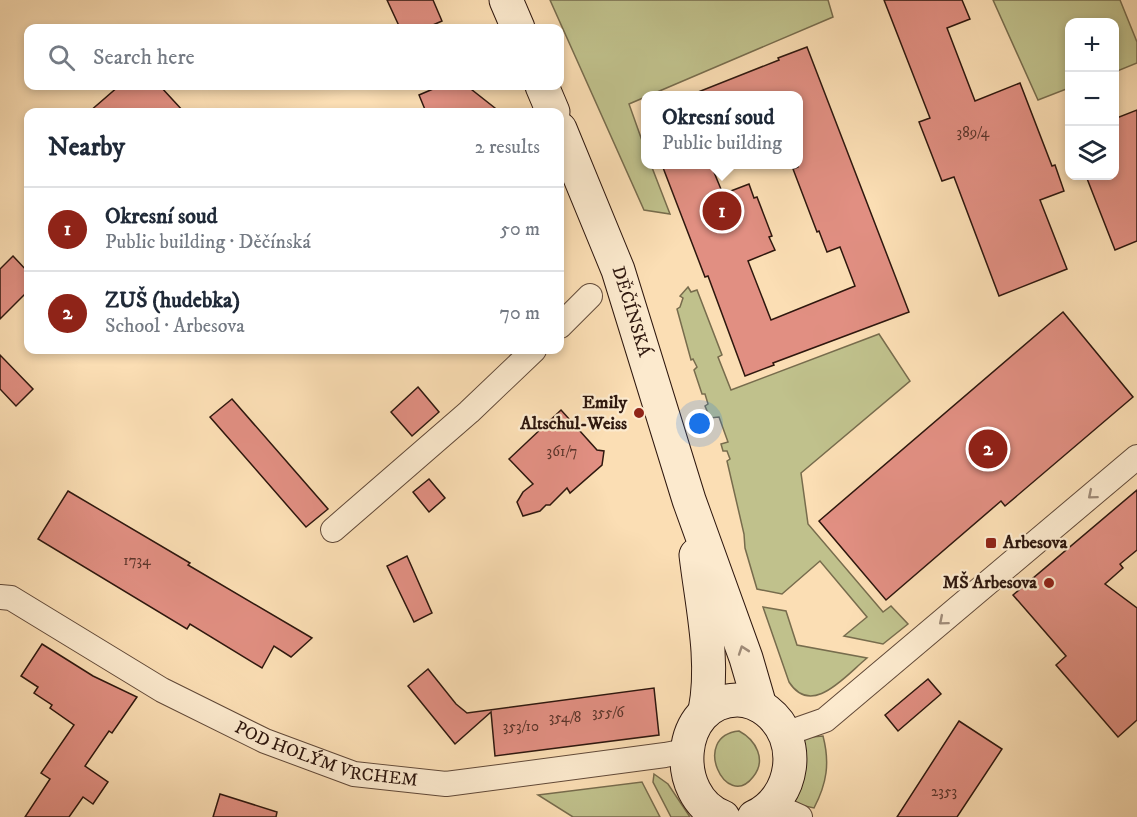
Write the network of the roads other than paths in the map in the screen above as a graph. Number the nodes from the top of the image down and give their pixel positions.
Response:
1 (506, 0) edge
2 (516, 24) edge
3 (544, 90) edge
4 (551, 108) edge
5 (564, 139) edge
6 (590, 296) dead end
7 (564, 322) edge
8 (530, 354) edge
9 (1137, 458) edge
10 (689, 500) junction
11 (333, 530) dead end
12 (0, 597) edge
13 (760, 706) junction
14 (705, 711) junction
15 (785, 734) junction
16 (686, 751) junction
17 (770, 814) edge
18 (715, 815) edge

1 - 2 main road
3 - 4 main road
5 - 10 main road, DĚČÍNSKÁ
6 - 7 street
8 - 11 street
9 -> 15 street
13 -> 10 main road, DĚČÍNSKÁ
10 - 14 main road, DĚČÍNSKÁ
12 - 16 street, POD HOLÝM VRCHEM
13 - 14 main road
13 - 15 main road, DĚČÍNSKÁ
14 - 16 main road, DĚČÍNSKÁ
15 - 17 main road, DĚČÍNSKÁ
16 - 18 main road, DĚČÍNSKÁ

